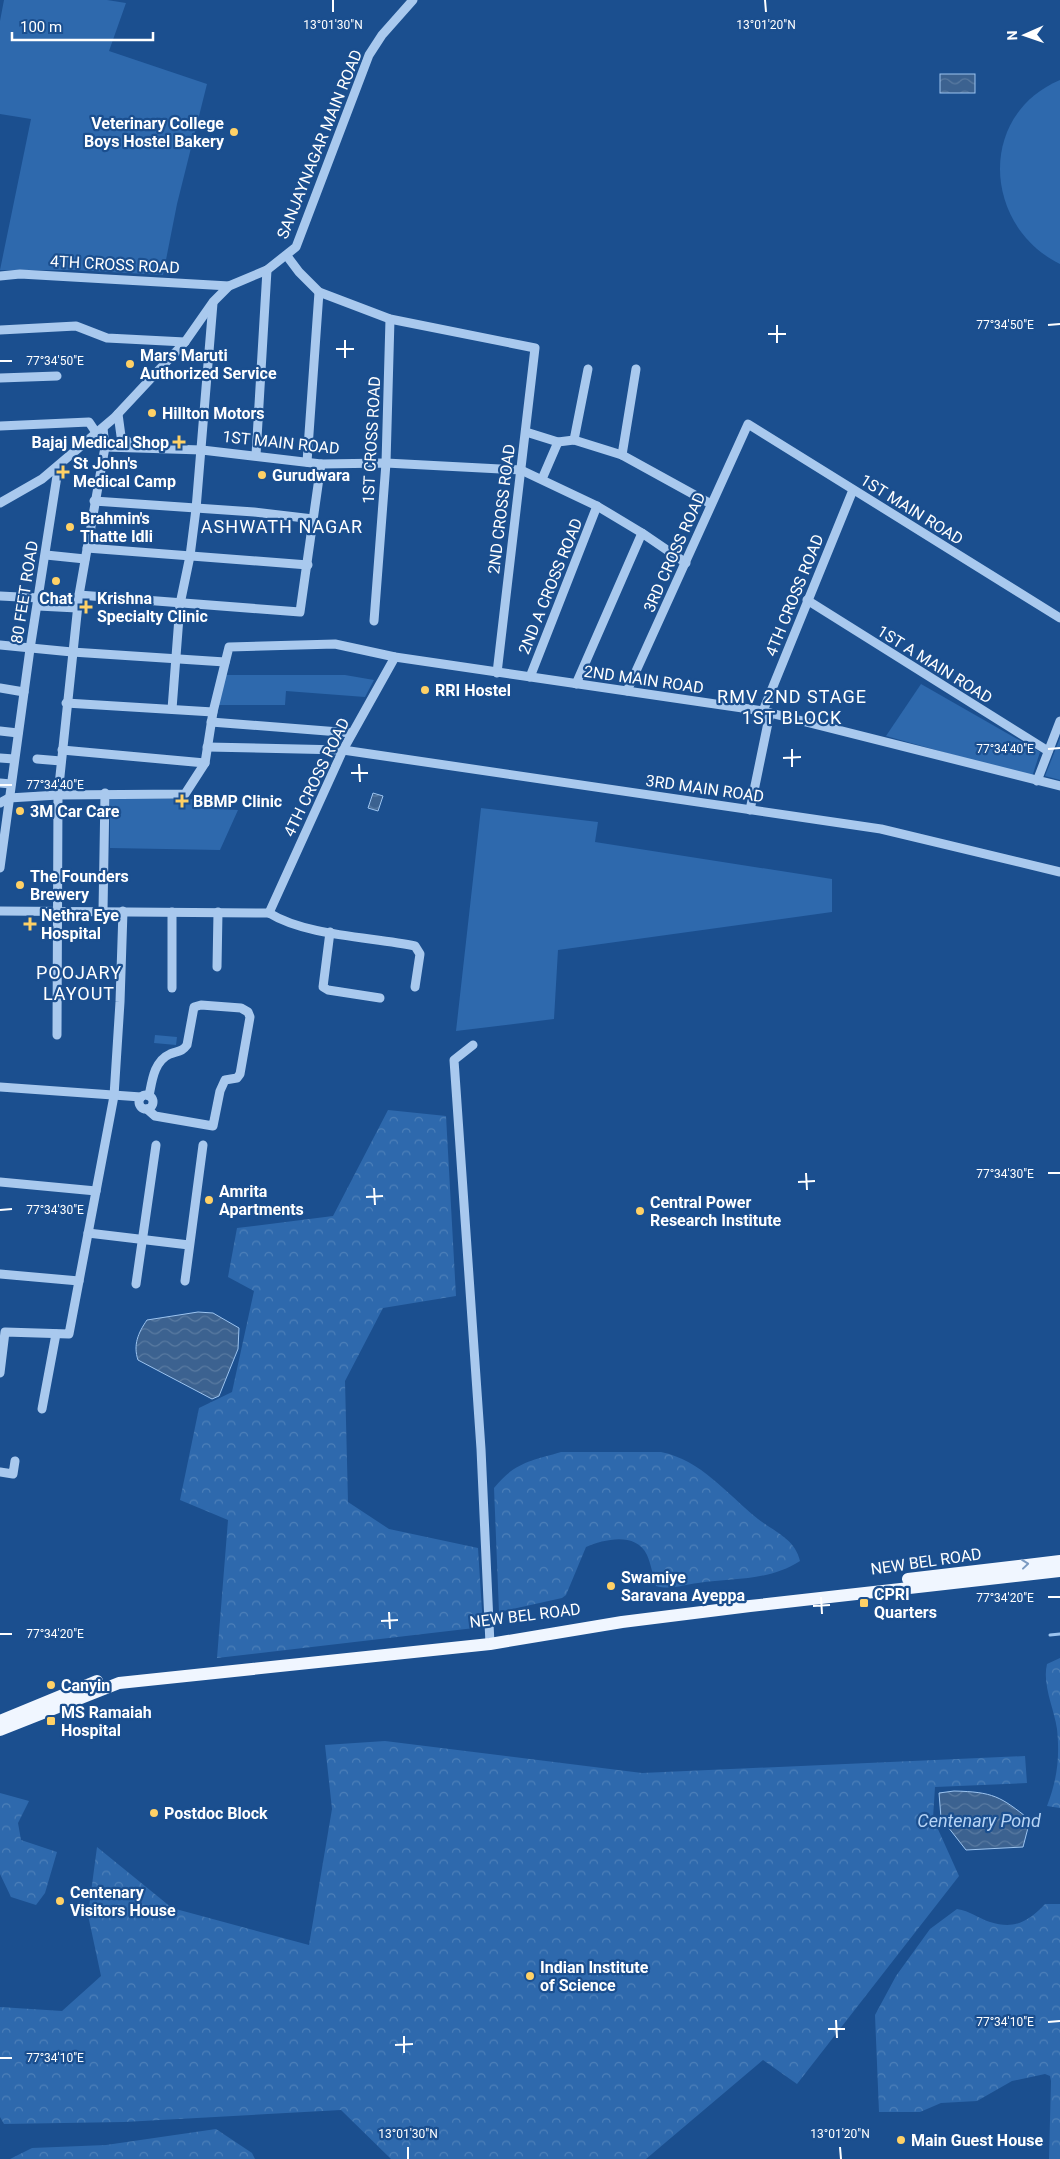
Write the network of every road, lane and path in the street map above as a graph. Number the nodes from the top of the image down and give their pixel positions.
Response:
1 (412, 0) edge
2 (288, 256) junction
3 (267, 270) junction
4 (0, 276) edge
5 (229, 286) junction
6 (319, 292) junction
7 (213, 302) junction
8 (390, 319) junction
9 (0, 330) edge
10 (185, 342) junction
11 (588, 369) dead end
12 (636, 369) dead end
13 (57, 376) dead end
14 (0, 378) edge
15 (118, 414) junction
16 (748, 424) joint
17 (0, 426) edge
18 (100, 431) junction
19 (526, 432) junction
20 (574, 440) junction
21 (558, 442) junction
22 (105, 447) junction
23 (135, 447) junction
24 (202, 450) junction
25 (256, 455) junction
26 (622, 455) junction
27 (307, 462) junction
28 (386, 463) junction
29 (321, 464) junction
30 (55, 470) junction
31 (521, 470) junction
32 (542, 479) junction
33 (853, 490) junction
34 (94, 501) junction
35 (0, 502) edge
36 (711, 504) junction
37 (597, 506) junction
38 (196, 509) junction
39 (314, 519) junction
40 (642, 533) junction
41 (87, 548) junction
42 (46, 556) junction
43 (190, 556) junction
44 (85, 559) junction
45 (686, 563) junction
46 (308, 565) junction
47 (79, 595) junction
48 (0, 596) edge
49 (807, 600) junction
50 (38, 602) junction
51 (180, 604) junction
52 (77, 608) junction
53 (1060, 618) edge
54 (374, 621) dead end
55 (0, 645) edge
56 (30, 649) junction
57 (72, 652) junction
58 (395, 657) junction
59 (175, 660) junction
60 (225, 662) junction
61 (497, 673) junction
62 (530, 677) junction
63 (576, 684) junction
64 (0, 688) edge
65 (24, 692) junction
66 (626, 692) junction
67 (66, 703) junction
68 (172, 709) junction
69 (213, 712) junction
70 (766, 712) junction
71 (1060, 720) edge
72 (211, 722) junction
73 (0, 731) edge
74 (18, 733) junction
75 (352, 733) junction
76 (207, 747) junction
77 (62, 750) junction
78 (343, 750) junction
79 (1048, 751) junction
80 (0, 758) edge
81 (14, 759) junction
82 (37, 759) dead end
83 (61, 761) junction
84 (205, 762) junction
85 (1037, 781) junction
86 (0, 783) edge
87 (11, 784) junction
88 (1060, 786) edge
89 (105, 793) junction
90 (58, 795) junction
91 (9, 798) junction
92 (0, 803) edge
93 (750, 810) junction
94 (0, 868) edge
95 (1060, 872) edge
96 (0, 911) edge
97 (57, 911) junction
98 (104, 911) junction
99 (123, 911) junction
100 (172, 912) junction
101 (218, 912) junction
102 (269, 913) junction
103 (330, 932) junction
104 (217, 967) dead end
105 (415, 987) dead end
106 (172, 988) dead end
107 (380, 998) dead end
108 (57, 1035) dead end
109 (472, 1045) dead end
110 (0, 1087) edge
111 (118, 1096) junction
112 (144, 1102) junction
113 (156, 1145) dead end
114 (203, 1145) dead end
115 (0, 1182) edge
116 (96, 1191) junction
117 (88, 1233) junction
118 (143, 1239) junction
119 (189, 1245) junction
120 (0, 1274) edge
121 (79, 1281) junction
122 (185, 1281) dead end
123 (136, 1284) dead end
124 (56, 1334) junction
125 (0, 1373) edge
126 (42, 1409) dead end
127 (15, 1461) dead end
128 (0, 1472) edge
129 (1060, 1561) edge
130 (1060, 1571) edge
131 (490, 1640) junction
132 (0, 1721) edge
133 (0, 1730) edge

1 - 2 street, SANJAYNAGAR MAIN ROAD
2 - 3 street, SANJAYNAGAR MAIN ROAD
2 - 6 street
3 - 5 street, SANJAYNAGAR MAIN ROAD
3 - 25 street
4 - 5 street, 4TH CROSS ROAD
5 - 7 street, SANJAYNAGAR MAIN ROAD
6 - 8 street
6 - 27 street
7 - 10 street, SANJAYNAGAR MAIN ROAD
7 - 24 street
8 - 19 street, 2ND CROSS ROAD
8 - 28 street, 1ST CROSS ROAD
9 - 10 street
10 - 15 street, SANJAYNAGAR MAIN ROAD
11 - 20 street
12 - 26 street
13 - 14 street
15 - 18 street, SANJAYNAGAR MAIN ROAD
15 - 23 street
16 - 33 street, 1ST MAIN ROAD
16 - 36 street, 3RD CROSS ROAD
17 - 18 street
18 - 22 street
18 - 30 street, SANJAYNAGAR MAIN ROAD
19 - 21 street
19 - 31 street, 2ND CROSS ROAD
20 - 21 street
20 - 26 street
21 - 32 street
22 - 23 street
22 - 34 street
23 - 24 street
24 - 25 street, 1ST MAIN ROAD
24 - 38 street
25 - 27 street, 1ST MAIN ROAD
26 - 36 street
27 - 29 street, 1ST MAIN ROAD
28 - 29 street, 1ST MAIN ROAD
28 - 31 street
28 - 54 street, 1ST CROSS ROAD
29 - 39 street
30 - 35 street, SANJAYNAGAR MAIN ROAD
30 - 42 street, 80 FEET ROAD
31 - 32 street
31 - 61 street, 2ND CROSS ROAD
32 - 37 street
33 - 49 street, 4TH CROSS ROAD
33 - 53 street, 1ST MAIN ROAD
34 - 38 street
34 - 41 street
36 - 45 street, 3RD CROSS ROAD
37 - 40 street
37 - 62 street, 2ND A CROSS ROAD
38 - 39 street
38 - 43 street
39 - 46 street
40 - 45 street
40 - 63 street
41 - 43 street
41 - 44 street
42 - 44 street
42 - 50 street, 80 FEET ROAD
43 - 46 street
43 - 51 street
44 - 47 street
45 - 66 street, 3RD CROSS ROAD
46 - 51 street
47 - 51 street
47 - 52 street
48 - 50 street
49 - 70 street, 4TH CROSS ROAD
49 - 79 street, 1ST A MAIN ROAD
50 - 52 street
50 - 56 street, 80 FEET ROAD
51 - 59 street
52 - 57 street
55 - 56 street
56 - 57 street
56 - 65 street, 80 FEET ROAD
57 - 59 street
57 - 67 street
58 - 60 street, 2ND MAIN ROAD
58 - 61 street, 2ND MAIN ROAD
58 - 75 street, 4TH CROSS ROAD
59 - 60 street
59 - 68 street
60 - 69 street
61 - 62 street, 2ND MAIN ROAD
62 - 63 street, 2ND MAIN ROAD
63 - 66 street, 2ND MAIN ROAD
64 - 65 street
65 - 74 street, 80 FEET ROAD
66 - 70 street, 2ND MAIN ROAD
67 - 68 street
67 - 77 street
68 - 69 street
69 - 72 street
70 - 85 street, 2ND MAIN ROAD
70 - 93 street, 4TH CROSS ROAD
71 - 79 street
72 - 75 street
72 - 76 street
73 - 74 street
74 - 81 street, 80 FEET ROAD
75 - 78 street, 4TH CROSS ROAD
76 - 78 street, 3RD MAIN ROAD
76 - 84 street
77 - 83 street
77 - 84 street
78 - 93 street, 3RD MAIN ROAD
78 - 102 street, 4TH CROSS ROAD
79 - 85 street
80 - 81 street
81 - 87 street, 80 FEET ROAD
82 - 83 street
83 - 90 street
84 - 89 street
85 - 88 street, 2ND MAIN ROAD
86 - 87 street
87 - 91 street, 80 FEET ROAD
89 - 90 street
89 - 98 street
90 - 91 street
90 - 97 street
91 - 92 street
91 - 94 street, 80 FEET ROAD
93 - 95 street, 3RD MAIN ROAD
96 - 97 street
97 - 98 street
97 - 108 street
98 - 99 street
99 - 100 street
99 - 111 street
100 - 101 street
100 - 106 street
101 - 102 street
101 - 104 street
102 - 103 street
103 - 105 street
103 - 107 street
109 - 131 street
110 - 111 street
111 - 112 street
111 - 116 street
112 - 112 street
113 - 118 street
114 - 119 street
115 - 116 street
116 - 117 street
117 - 118 street
117 - 121 street
118 - 119 street
118 - 123 street
119 - 122 street
120 - 121 street
121 - 124 street
124 - 125 street
124 - 126 street
127 - 128 street
131 -> 129 main road, NEW BEL ROAD
130 - 131 main road, NEW BEL ROAD
131 - 132 main road, NEW BEL ROAD
131 - 133 main road, NEW BEL ROAD

